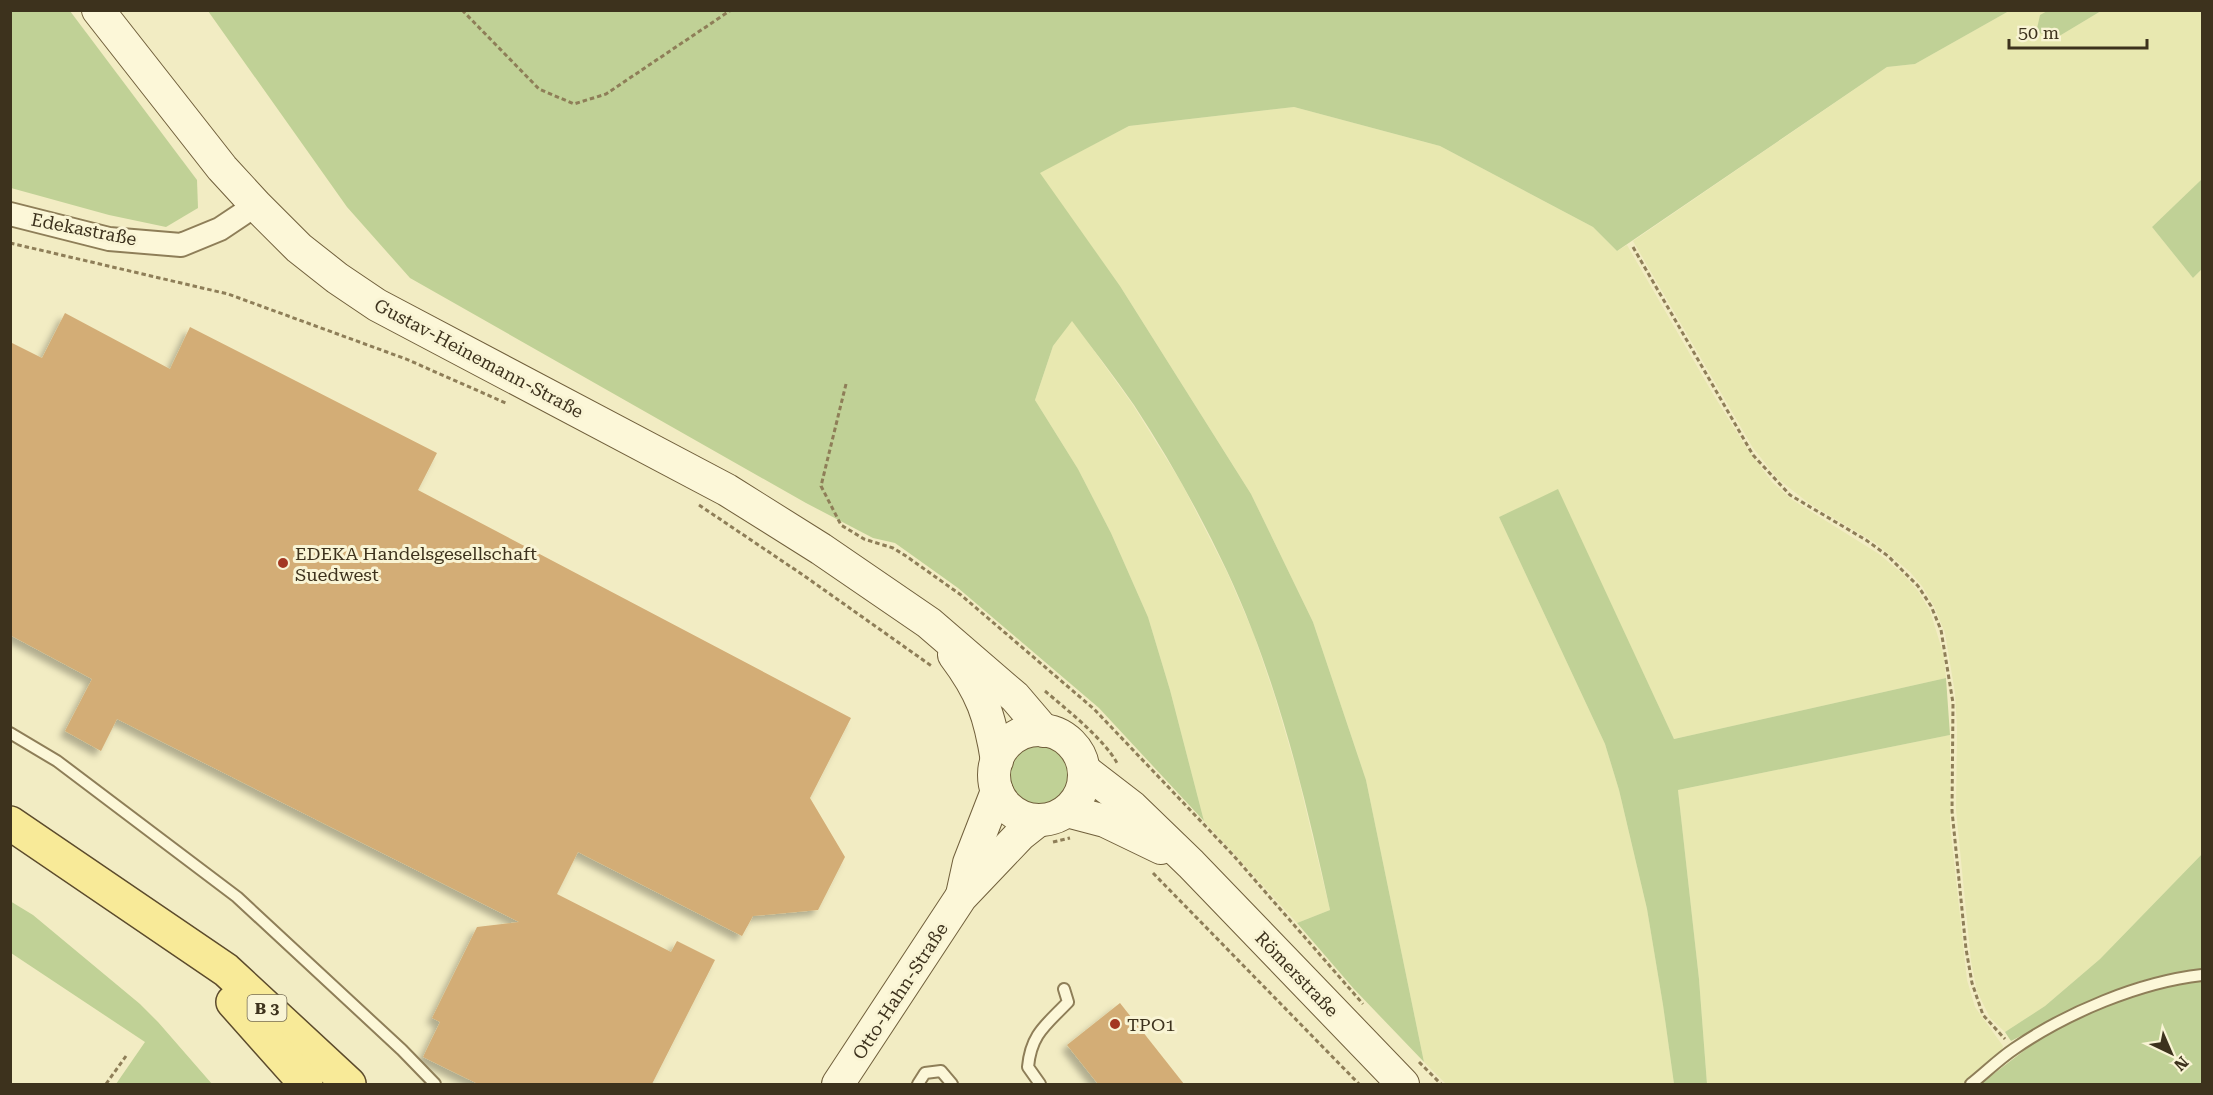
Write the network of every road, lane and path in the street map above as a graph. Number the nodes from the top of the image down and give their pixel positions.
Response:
1 (98, 10) edge
2 (462, 10) edge
3 (731, 10) edge
4 (256, 205) junction
5 (10, 214) edge
6 (10, 243) edge
7 (1633, 247) dead end
8 (846, 384) dead end
9 (516, 408) dead end
10 (690, 500) dead end
11 (929, 623) junction
12 (937, 671) dead end
13 (1044, 731) junction
14 (10, 733) edge
15 (1084, 770) junction
16 (997, 776) junction
17 (10, 823) edge
18 (1057, 828) junction
19 (1191, 864) junction
20 (1151, 870) dead end
21 (961, 897) junction
22 (179, 939) junction
23 (2202, 975) edge
24 (1064, 989) dead end
25 (1369, 1010) dead end
26 (2014, 1049) junction
27 (126, 1056) dead end
28 (1410, 1072) edge
29 (106, 1084) edge
30 (306, 1084) edge
31 (349, 1084) edge
32 (435, 1084) edge
33 (838, 1084) edge
34 (918, 1084) edge
35 (952, 1084) edge
36 (1040, 1084) edge
37 (1359, 1084) edge
38 (1441, 1084) edge
39 (1971, 1084) edge

1 - 4 street, Gustav-Heinemann-Straße
2 - 3 path
4 - 5 street, Edekastraße
4 - 11 street, Gustav-Heinemann-Straße
6 - 9 path
7 - 26 path
8 - 25 path
10 - 12 path
11 - 13 street, Gustav-Heinemann-Straße
11 - 16 street, Gustav-Heinemann-Straße
13 - 15 street
13 - 16 street
14 - 32 lane
15 - 18 street
15 - 19 street, Römerstraße
16 - 18 street
16 - 21 street, Otto-Hahn-Straße
17 - 22 main road, B 3
18 - 19 street, Römerstraße
18 - 21 street, Otto-Hahn-Straße
19 - 28 street, Römerstraße
20 - 37 path
21 - 33 street, Otto-Hahn-Straße
22 - 30 main road, B 3
22 - 31 main road, B 3
23 - 26 lane
24 - 36 lane
26 - 39 lane
27 - 29 path
28 - 38 path
34 - 35 lane

